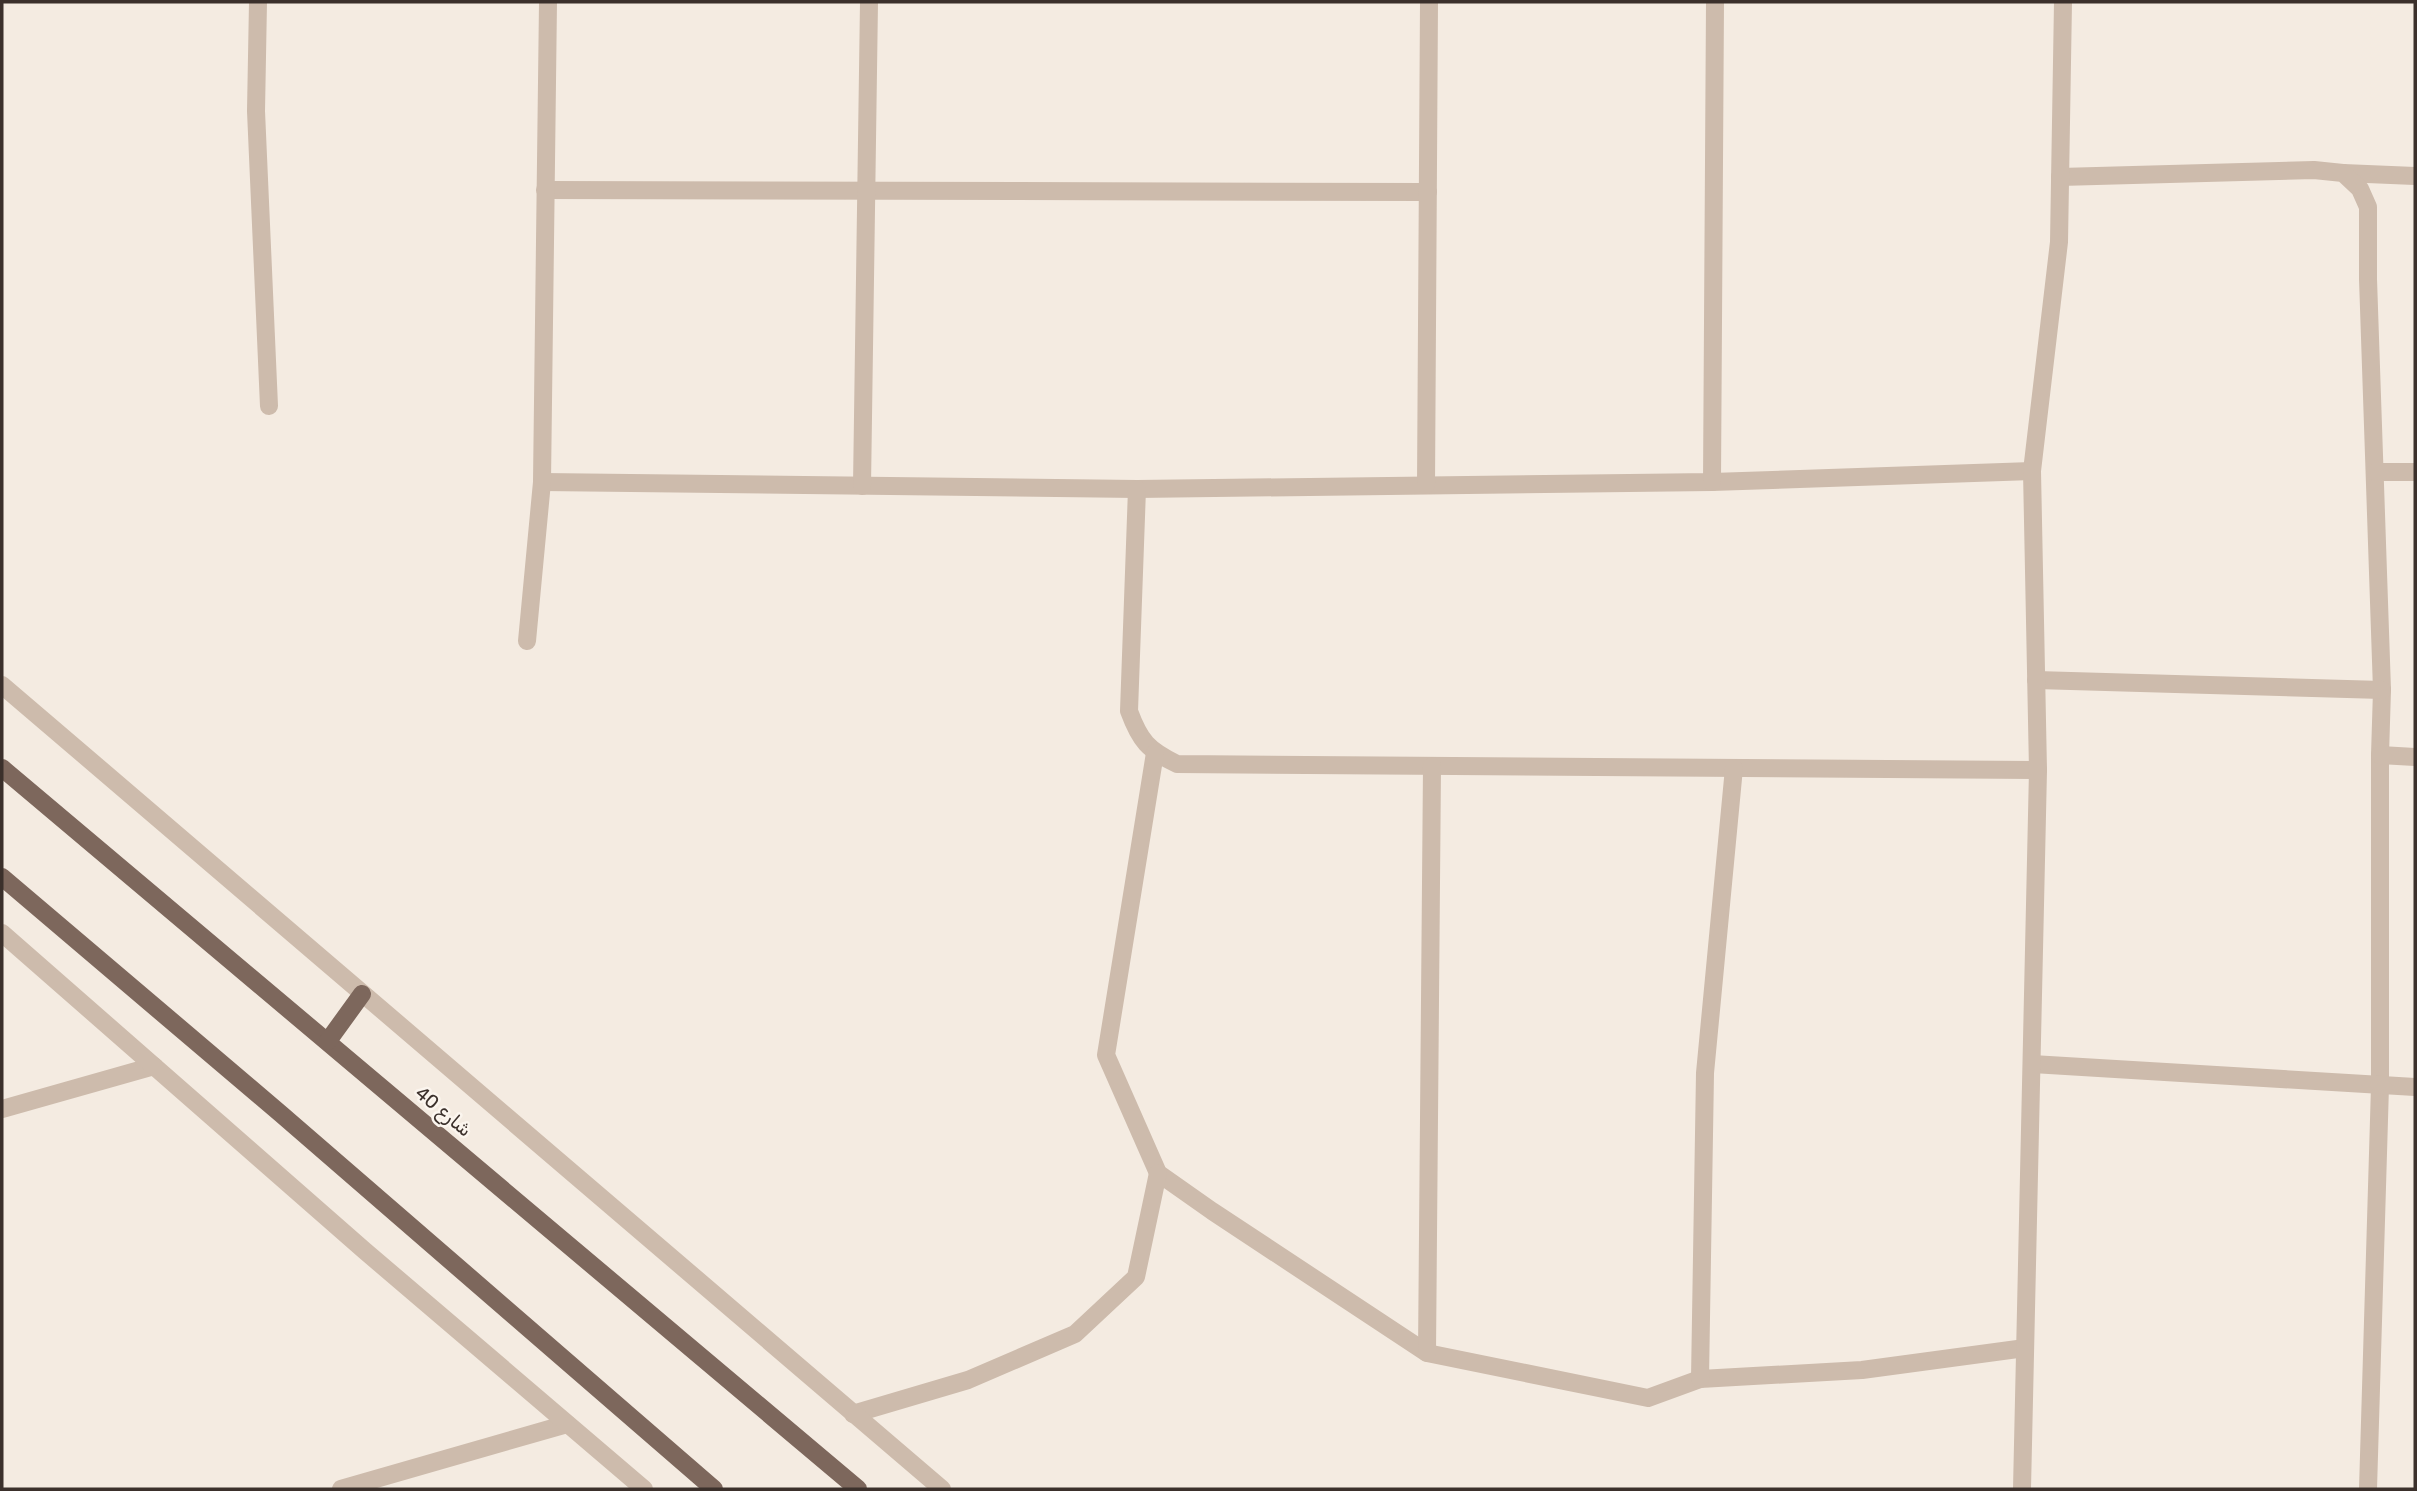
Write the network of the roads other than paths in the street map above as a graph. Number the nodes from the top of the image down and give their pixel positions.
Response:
1 (258, 2) edge
2 (548, 2) edge
3 (869, 2) edge
4 (1429, 2) edge
5 (1714, 2) edge
6 (2063, 2) edge
7 (2343, 173) junction
8 (2415, 176) edge
9 (2060, 177) junction
10 (545, 190) junction
11 (867, 191) junction
12 (1428, 192) junction
13 (269, 406) dead end
14 (2032, 471) junction
15 (2375, 472) junction
16 (2415, 472) edge
17 (542, 482) junction
18 (1712, 482) junction
19 (1426, 485) junction
20 (862, 486) junction
21 (1137, 489) junction
22 (527, 641) dead end
23 (2036, 680) junction
24 (2, 685) edge
25 (2382, 690) junction
26 (1155, 753) junction
27 (2380, 755) junction
28 (2415, 757) edge
29 (1432, 766) junction
30 (2, 768) edge
31 (1734, 768) junction
32 (2038, 771) junction
33 (2, 877) edge
34 (2, 933) edge
35 (362, 995) junction
36 (328, 1041) junction
37 (2032, 1064) junction
38 (154, 1066) junction
39 (2380, 1086) junction
40 (2415, 1087) edge
41 (2, 1109) edge
42 (1158, 1173) junction
43 (2025, 1348) junction
44 (1427, 1353) junction
45 (1700, 1379) junction
46 (853, 1414) junction
47 (566, 1424) junction
48 (341, 1489) edge
49 (644, 1489) edge
50 (714, 1489) edge
51 (858, 1489) edge
52 (942, 1489) edge
53 (2022, 1489) edge
54 (2368, 1489) edge

1 - 13 street
2 - 10 street
3 - 11 street
4 - 12 street
5 - 18 street
6 - 9 street
7 - 8 street
7 - 9 street
7 - 15 street
9 - 14 street
10 - 11 street
10 - 17 street
11 - 12 street
11 - 20 street
12 - 19 street
14 - 18 street
14 - 23 street
15 - 16 street
15 - 25 street
17 - 20 street
17 - 22 street
18 - 19 street
19 - 21 street
20 - 21 street
21 - 26 street
23 - 25 street
23 - 32 street
24 - 35 street
25 - 27 street
26 - 29 street
26 - 42 street
27 - 28 street
27 - 39 street
29 - 31 street
29 - 44 street
30 - 36 main road, شارع 40
31 - 32 street
31 - 45 street
32 - 37 street
33 - 50 main road
34 - 38 street
35 - 36 main road
35 - 46 street
36 - 51 main road, شارع 40
37 - 39 street
37 - 43 street
38 - 41 street
38 - 47 street
39 - 40 street
39 - 54 street
42 - 44 street
42 - 46 street
43 - 45 street
43 - 53 street
44 - 45 street
46 - 52 street
47 - 48 street
47 - 49 street

